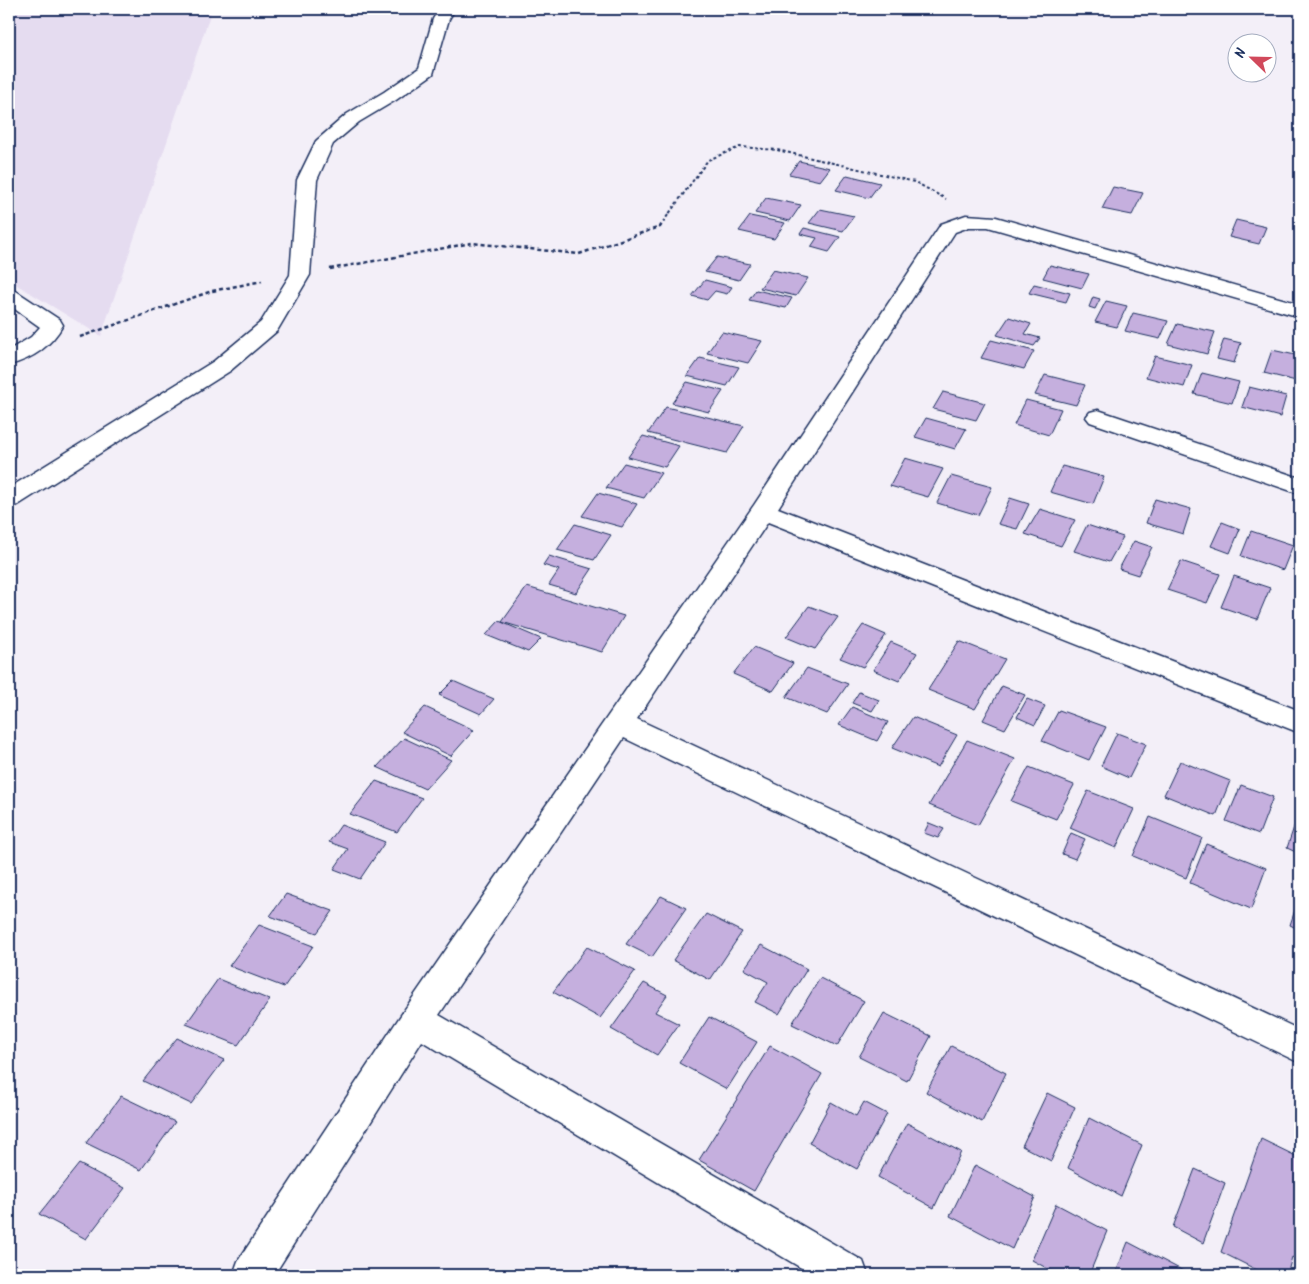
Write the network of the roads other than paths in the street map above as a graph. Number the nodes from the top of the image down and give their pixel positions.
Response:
1 (447, 9) edge
2 (9, 295) edge
3 (1300, 311) edge
4 (9, 358) edge
5 (1098, 417) dead end
6 (1300, 486) edge
7 (9, 499) edge
8 (763, 511) junction
9 (1300, 722) edge
10 (619, 723) junction
11 (417, 1020) junction
12 (1300, 1047) edge
13 (252, 1275) edge
14 (849, 1275) edge

1 - 7 street
2 - 4 street
3 - 8 street
5 - 6 street
8 - 9 street
8 - 10 street
10 - 11 street
10 - 12 street
11 - 13 street
11 - 14 street

